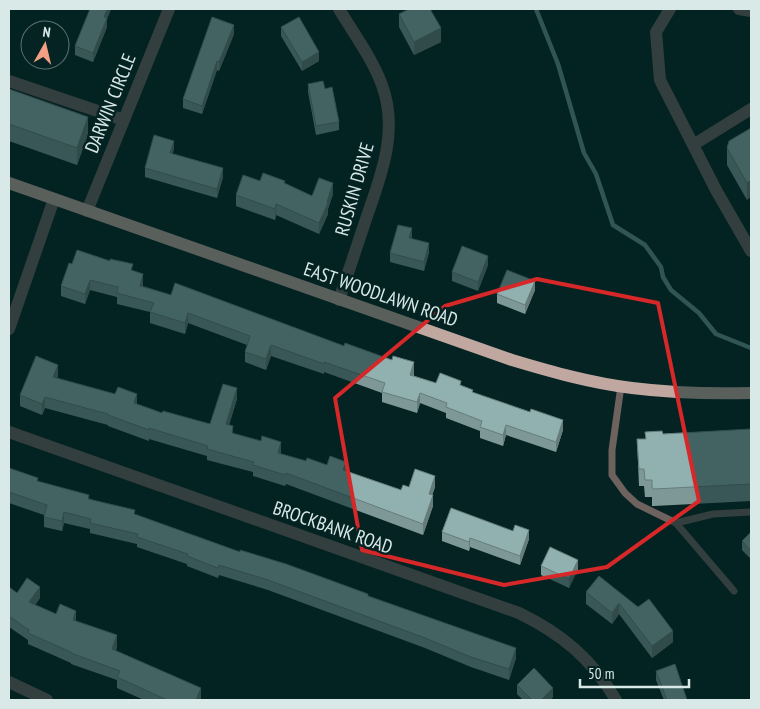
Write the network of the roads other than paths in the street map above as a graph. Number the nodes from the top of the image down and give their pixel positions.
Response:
1 (169, 9) edge
2 (339, 9) edge
3 (670, 9) edge
4 (739, 9) edge
5 (751, 11) edge
6 (9, 81) edge
7 (751, 109) edge
8 (124, 120) junction
9 (692, 144) junction
10 (9, 183) edge
11 (54, 199) junction
12 (87, 211) junction
13 (751, 251) edge
14 (339, 300) junction
15 (9, 329) edge
16 (620, 386) junction
17 (751, 394) edge
18 (9, 432) edge
19 (751, 512) edge
20 (676, 523) junction
21 (734, 591) dead end
22 (9, 682) edge
23 (47, 700) edge
24 (616, 700) edge

1 - 8 street, DARWIN CIRCLE
2 - 14 street, RUSKIN DRIVE
3 - 9 street
4 - 5 street
6 - 8 street
7 - 9 street
8 - 12 street, DARWIN CIRCLE
9 - 13 street
10 - 11 main road, EAST WOODLAWN ROAD
11 - 12 main road, EAST WOODLAWN ROAD
11 - 15 street
12 - 14 main road, EAST WOODLAWN ROAD
14 - 16 main road, EAST WOODLAWN ROAD
16 - 17 main road, EAST WOODLAWN ROAD
16 - 20 lane
18 - 24 street, BROCKBANK ROAD
19 - 20 lane
20 - 21 lane
22 - 23 street

